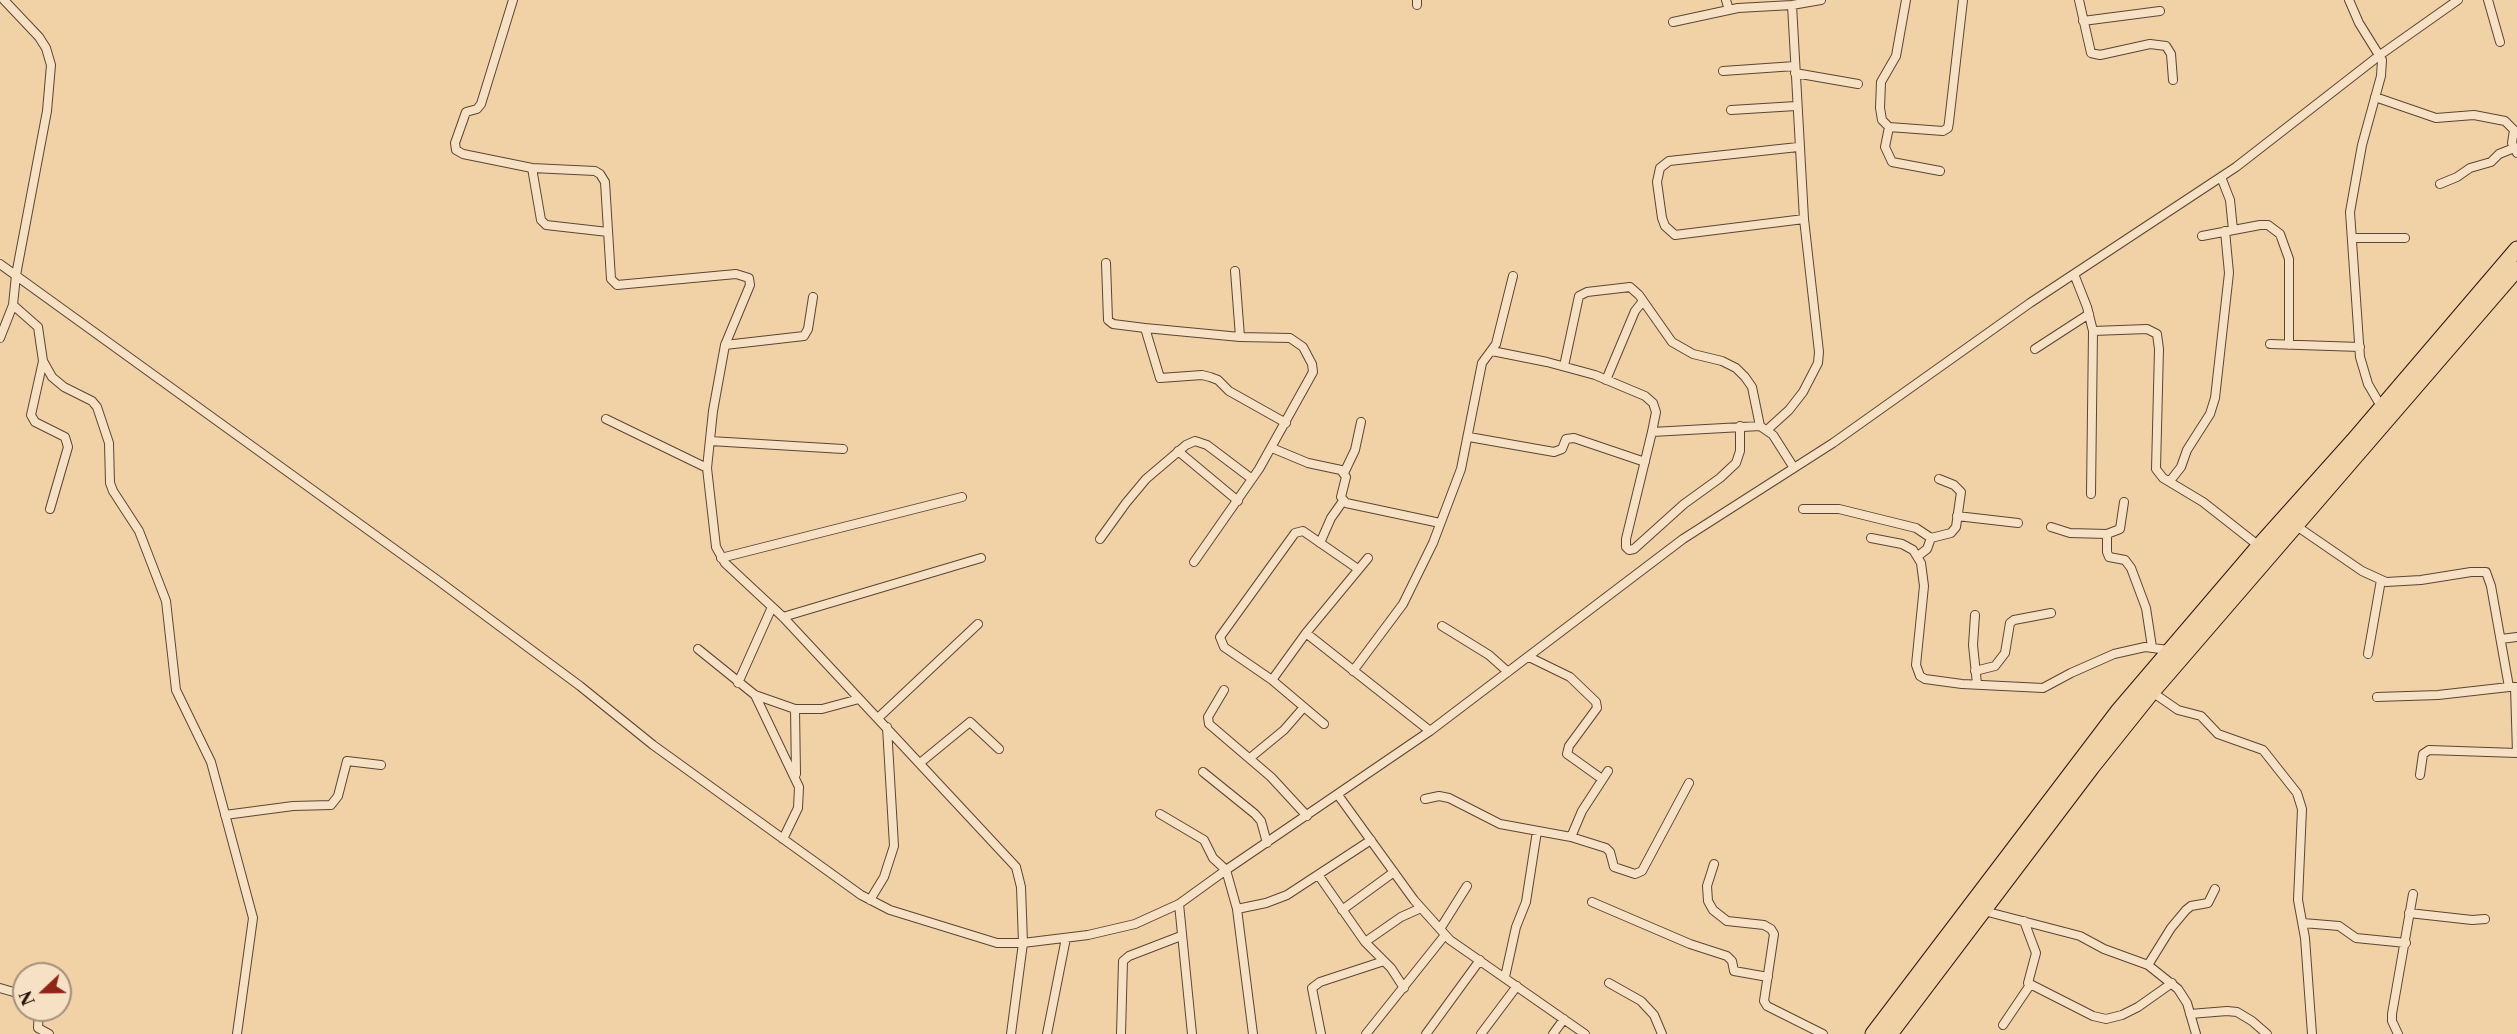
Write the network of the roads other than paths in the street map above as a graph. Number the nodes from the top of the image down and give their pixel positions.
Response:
1 (4, 0) edge
2 (513, 0) edge
3 (1726, 0) edge
4 (1821, 0) edge
5 (1906, 0) edge
6 (1963, 0) edge
7 (2079, 0) edge
8 (2349, 0) edge
9 (2458, 0) edge
10 (2488, 0) edge
11 (1804, 2) edge
12 (1792, 5) junction
13 (1729, 10) junction
14 (2160, 11) dead end
15 (2083, 21) junction
16 (1673, 22) dead end
17 (2500, 42) dead end
18 (2377, 51) junction
19 (1795, 70) junction
20 (1723, 71) dead end
21 (2173, 80) dead end
22 (1858, 84) dead end
23 (2375, 97) junction
24 (1796, 106) junction
25 (1731, 110) dead end
26 (1889, 127) junction
27 (1798, 147) junction
28 (2516, 150) edge
29 (532, 168) junction
30 (1940, 171) dead end
31 (2221, 177) junction
32 (2440, 184) dead end
33 (1804, 219) junction
34 (2229, 231) junction
35 (608, 232) junction
36 (2202, 237) dead end
37 (2353, 238) junction
38 (2405, 238) dead end
39 (2517, 249) edge
40 (1106, 263) dead end
41 (0, 264) edge
42 (2517, 269) edge
43 (1234, 271) dead end
44 (2074, 274) junction
45 (16, 275) junction
46 (1513, 276) dead end
47 (813, 297) dead end
48 (1643, 301) junction
49 (13, 305) junction
50 (2089, 314) junction
51 (1145, 328) junction
52 (2093, 331) junction
53 (1240, 337) junction
54 (0, 338) edge
55 (2270, 344) dead end
56 (725, 345) junction
57 (2289, 345) junction
58 (2360, 347) junction
59 (2035, 349) dead end
60 (1492, 351) junction
61 (43, 361) junction
62 (1564, 366) junction
63 (1606, 380) junction
64 (2382, 408) junction
65 (606, 419) dead end
66 (1361, 422) dead end
67 (1286, 423) junction
68 (1740, 426) junction
69 (1764, 428) junction
70 (1652, 432) junction
71 (1469, 437) junction
72 (710, 441) junction
73 (1272, 448) junction
74 (843, 449) dead end
75 (1178, 451) junction
76 (1645, 462) junction
77 (707, 468) junction
78 (1794, 468) junction
79 (1344, 473) junction
80 (1252, 479) junction
81 (1939, 479) dead end
82 (2170, 481) junction
83 (2091, 494) dead end
84 (962, 496) dead end
85 (1238, 501) junction
86 (1343, 501) junction
87 (2124, 502) dead end
88 (1803, 508) dead end
89 (50, 509) dead end
90 (1957, 516) junction
91 (1440, 523) junction
92 (2018, 523) dead end
93 (2295, 525) junction
94 (2051, 528) dead end
95 (2107, 534) junction
96 (1871, 538) dead end
97 (1931, 538) junction
98 (1100, 539) dead end
99 (1320, 543) junction
100 (2259, 546) junction
101 (1918, 556) junction
102 (721, 558) junction
103 (981, 558) dead end
104 (1368, 558) dead end
105 (1194, 562) dead end
106 (1358, 569) junction
107 (2380, 580) junction
108 (772, 607) junction
109 (2051, 613) dead end
110 (1975, 615) dead end
111 (783, 617) junction
112 (978, 624) dead end
113 (1442, 626) dead end
114 (1306, 633) junction
115 (2517, 637) edge
116 (2500, 639) junction
117 (2152, 647) junction
118 (698, 649) dead end
119 (2168, 650) junction
120 (2368, 654) dead end
121 (1529, 657) junction
122 (1353, 671) junction
123 (1975, 671) junction
124 (1508, 672) junction
125 (1272, 680) junction
126 (738, 683) junction
127 (1977, 684) junction
128 (2514, 687) edge
129 (1224, 690) dead end
130 (2152, 692) junction
131 (754, 695) junction
132 (2377, 697) dead end
133 (859, 699) junction
134 (1304, 707) junction
135 (795, 709) junction
136 (878, 718) junction
137 (1324, 724) dead end
138 (887, 727) junction
139 (1430, 731) junction
140 (999, 749) dead end
141 (2517, 753) edge
142 (1250, 758) junction
143 (920, 763) junction
144 (381, 765) dead end
145 (1608, 771) dead end
146 (1203, 772) dead end
147 (2420, 774) dead end
148 (796, 777) junction
149 (1602, 779) junction
150 (1689, 783) dead end
151 (1338, 795) junction
152 (1425, 800) dead end
153 (1160, 814) dead end
154 (225, 815) junction
155 (1306, 816) junction
156 (1537, 831) junction
157 (1571, 837) junction
158 (783, 840) junction
159 (1371, 840) junction
160 (1267, 843) junction
161 (1714, 864) dead end
162 (1226, 870) junction
163 (1394, 872) junction
164 (1319, 876) junction
165 (1467, 886) dead end
166 (2215, 889) dead end
167 (2413, 894) dead end
168 (870, 900) junction
169 (1592, 902) dead end
170 (1179, 904) junction
171 (1421, 908) junction
172 (1237, 909) junction
173 (1342, 910) junction
174 (1984, 911) junction
175 (2409, 913) junction
176 (2485, 919) dead end
177 (2024, 921) junction
178 (2303, 923) junction
179 (1442, 932) junction
180 (1181, 936) junction
181 (1066, 938) junction
182 (1365, 942) junction
183 (1023, 943) junction
184 (2406, 943) junction
185 (1480, 960) junction
186 (1384, 961) junction
187 (2148, 965) junction
188 (1768, 976) junction
189 (1505, 977) junction
190 (1609, 983) dead end
191 (2172, 983) junction
192 (2030, 985) junction
193 (1517, 986) junction
194 (1404, 988) junction
195 (2190, 1014) junction
196 (1564, 1019) junction
197 (38, 1022) edge
198 (2004, 1025) dead end
199 (49, 1034) edge
200 (237, 1034) edge
201 (1011, 1034) edge
202 (1047, 1034) edge
203 (1121, 1034) edge
204 (1192, 1034) edge
205 (1253, 1034) edge
206 (1321, 1034) edge
207 (1365, 1034) edge
208 (1426, 1034) edge
209 (1481, 1034) edge
210 (1553, 1034) edge
211 (1585, 1034) edge
212 (1662, 1034) edge
213 (1822, 1034) edge
214 (1873, 1034) edge
215 (1890, 1034) edge
216 (2196, 1034) edge
217 (2267, 1034) edge
218 (2312, 1034) edge
219 (2398, 1034) edge

1 - 45 street
2 - 29 street
3 - 13 street
4 - 11 street
5 - 26 street
6 - 26 street
7 - 15 street
8 - 18 street
9 - 18 street
10 - 17 street
11 - 12 street
12 - 13 street
12 - 19 street
13 - 16 street
14 - 15 street
15 - 21 street
18 - 23 street
18 - 31 street
19 - 20 street
19 - 22 street
19 - 24 street
23 - 28 street
23 - 37 street
24 - 25 street
24 - 27 street
26 - 30 street
27 - 33 street
27 - 33 street
28 - 32 street
29 - 35 street
29 - 35 street
31 - 34 street
31 - 44 street
33 - 69 street
34 - 36 street
34 - 57 street
34 - 82 street
35 - 56 street
37 - 38 street
37 - 58 street
39 - 64 highway
40 - 51 street
41 - 45 street
42 - 93 highway
43 - 53 street
44 - 50 street
44 - 78 street
45 - 49 street
45 - 158 street
46 - 60 street
47 - 56 street
48 - 62 street
48 - 63 street
48 - 69 street
49 - 54 street
49 - 61 street
50 - 52 street
50 - 59 street
51 - 53 street
51 - 67 street
52 - 82 street
52 - 83 street
53 - 67 street
55 - 57 street
56 - 72 street
57 - 58 street
58 - 64 street
60 - 62 street
60 - 71 street
61 - 89 street
61 - 154 street
62 - 63 street
63 - 70 street
64 - 100 highway
65 - 77 street
66 - 79 street
67 - 73 street
68 - 69 street
68 - 70 street
68 - 76 street
69 - 78 street
70 - 76 street
71 - 76 street
71 - 91 street
72 - 74 street
72 - 77 street
73 - 79 street
73 - 80 street
75 - 80 street
75 - 85 street
75 - 98 street
77 - 102 street
78 - 121 street
79 - 86 street
80 - 85 street
81 - 90 street
82 - 100 street
84 - 102 street
85 - 105 street
86 - 91 street
86 - 99 street
87 - 95 street
88 - 97 street
90 - 92 street
90 - 97 street
91 - 122 street
93 - 107 street
93 - 130 highway
94 - 95 street
95 - 117 street
96 - 101 street
97 - 101 street
99 - 106 street
99 - 125 street
100 - 119 highway
101 - 127 street
102 - 108 street
103 - 111 street
104 - 106 street
106 - 114 street
107 - 116 street
107 - 120 street
108 - 111 street
108 - 126 street
109 - 123 street
110 - 123 street
111 - 133 street
112 - 136 street
113 - 124 street
114 - 122 street
114 - 125 street
115 - 116 street
116 - 128 street
117 - 119 street
117 - 127 street
118 - 126 street
119 - 214 highway
121 - 124 street
121 - 149 street
122 - 139 street
123 - 127 street
124 - 139 street
125 - 134 street
126 - 131 street
128 - 132 street
128 - 141 street
129 - 142 street
130 - 174 highway
130 - 178 street
131 - 135 street
131 - 148 street
133 - 135 street
133 - 136 street
134 - 137 street
134 - 142 street
135 - 148 street
136 - 138 street
138 - 143 street
138 - 168 street
139 - 151 street
140 - 143 street
141 - 147 street
142 - 155 street
143 - 183 street
144 - 154 street
145 - 149 street
146 - 160 street
148 - 158 street
149 - 157 street
150 - 157 street
151 - 155 street
151 - 159 street
152 - 156 street
153 - 162 street
154 - 200 street
155 - 160 street
156 - 157 street
156 - 189 street
158 - 168 street
159 - 163 street
159 - 164 street
160 - 162 street
161 - 188 street
162 - 170 street
162 - 172 street
163 - 171 street
163 - 173 street
164 - 172 street
164 - 173 street
165 - 179 street
166 - 187 street
167 - 175 street
168 - 183 street
169 - 188 street
170 - 180 street
170 - 181 street
171 - 179 street
171 - 182 street
172 - 205 street
173 - 182 street
174 - 177 street
174 - 215 highway
175 - 176 street
175 - 184 street
177 - 187 street
177 - 192 street
178 - 184 street
178 - 218 street
179 - 185 street
179 - 194 street
180 - 203 street
180 - 204 street
181 - 183 street
181 - 202 street
182 - 186 street
183 - 201 street
184 - 219 street
185 - 189 street
185 - 208 street
186 - 194 street
186 - 206 street
187 - 191 street
188 - 213 street
189 - 193 street
190 - 212 street
191 - 192 street
191 - 195 street
192 - 198 street
193 - 196 street
193 - 209 street
194 - 207 street
195 - 216 street
195 - 217 street
196 - 210 street
196 - 211 street
197 - 199 street

